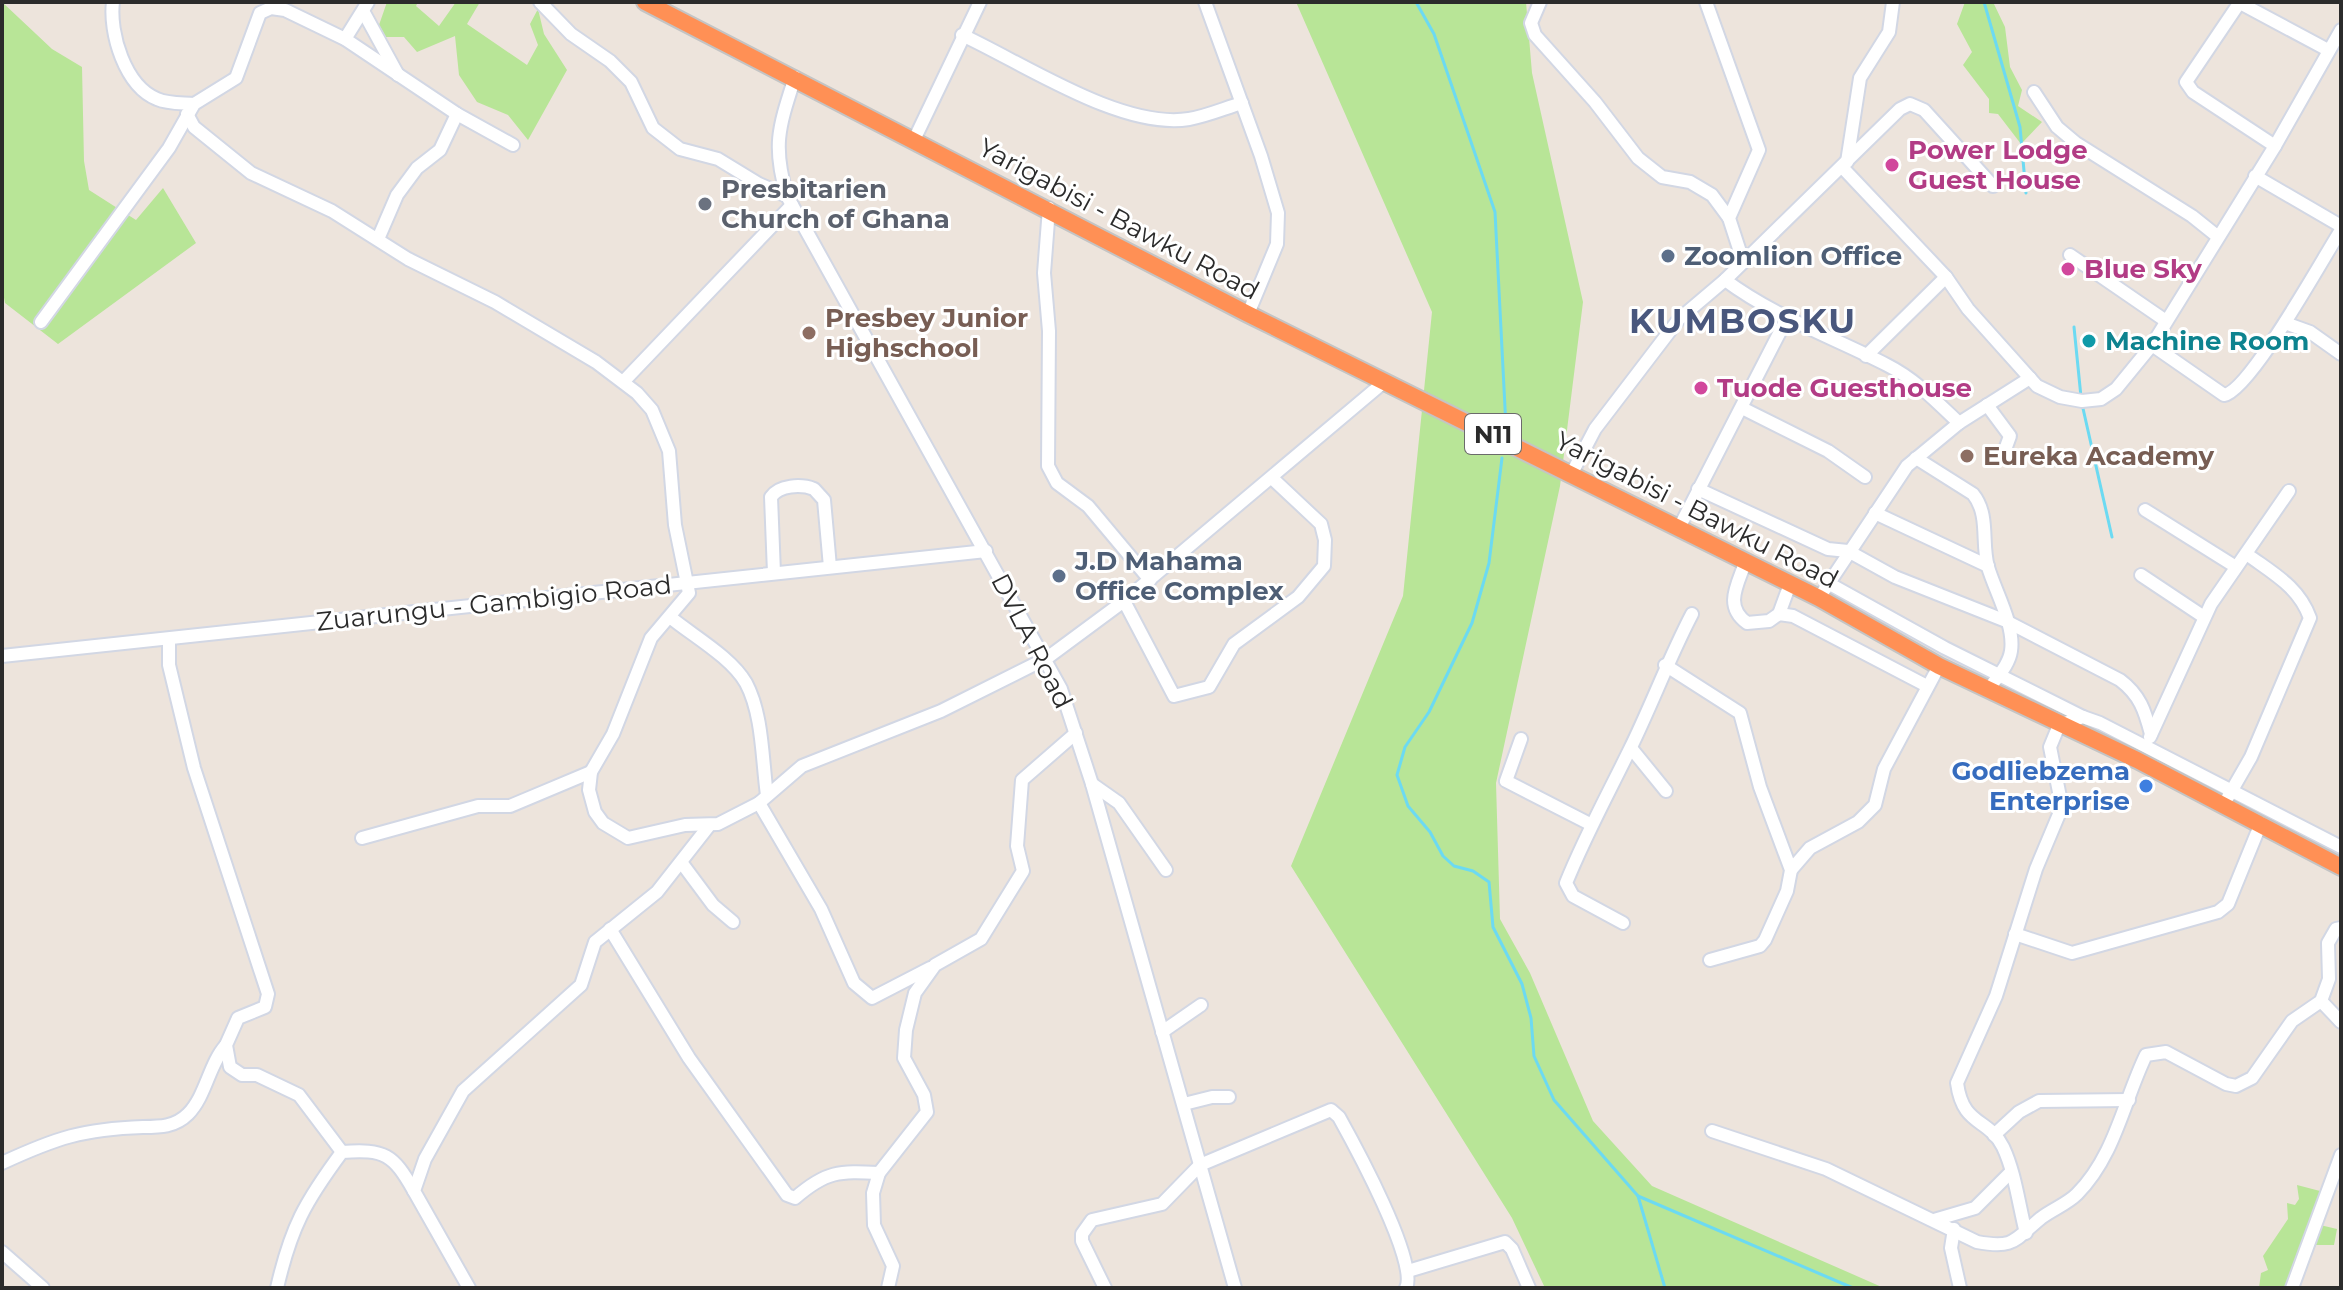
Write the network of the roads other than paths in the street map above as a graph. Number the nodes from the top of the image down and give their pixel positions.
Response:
1 (113, 2) edge
2 (540, 2) edge
3 (645, 2) edge
4 (964, 2) edge
5 (1205, 2) edge
6 (1540, 2) edge
7 (1706, 2) edge
8 (1893, 2) edge
9 (2240, 2) edge
10 (978, 5) edge
11 (365, 6) edge
12 (2341, 30) edge
13 (962, 35) junction
14 (345, 39) junction
15 (2328, 50) junction
16 (795, 77) junction
17 (399, 78) junction
18 (2034, 92) dead end
19 (1242, 103) junction
20 (191, 109) junction
21 (457, 114) junction
22 (914, 140) junction
23 (513, 145) dead end
24 (2275, 146) junction
25 (1844, 164) junction
26 (2255, 176) junction
27 (1993, 186) dead end
28 (790, 201) junction
29 (1049, 208) junction
30 (1729, 218) junction
31 (2341, 228) edge
32 (2217, 236) junction
33 (378, 239) junction
34 (2070, 255) dead end
35 (1743, 261) junction
36 (1946, 277) junction
37 (1725, 280) junction
38 (1248, 314) junction
39 (1786, 320) junction
40 (2166, 321) junction
41 (41, 322) dead end
42 (2285, 323) junction
43 (2152, 345) junction
44 (2341, 354) edge
45 (1866, 356) junction
46 (2030, 378) junction
47 (623, 382) junction
48 (1384, 382) junction
49 (1987, 405) junction
50 (1742, 408) junction
51 (1959, 423) junction
52 (2006, 447) dead end
53 (1916, 458) junction
54 (1572, 473) junction
55 (1865, 477) dead end
56 (1273, 479) junction
57 (1698, 489) junction
58 (2289, 491) dead end
59 (2145, 510) dead end
60 (1875, 513) junction
61 (1679, 528) junction
62 (986, 551) junction
63 (1848, 551) junction
64 (2248, 555) junction
65 (1745, 563) junction
66 (1988, 566) junction
67 (830, 567) junction
68 (2236, 567) junction
69 (774, 573) junction
70 (2141, 575) dead end
71 (1150, 580) junction
72 (687, 583) junction
73 (1828, 583) junction
74 (1790, 584) junction
75 (1819, 598) junction
76 (1124, 601) junction
77 (1692, 614) dead end
78 (1779, 614) junction
79 (670, 617) junction
80 (2204, 617) junction
81 (2006, 621) junction
82 (169, 640) junction
83 (2, 656) edge
84 (1047, 658) junction
85 (1665, 665) junction
86 (1939, 666) junction
87 (2000, 674) junction
88 (1927, 686) junction
89 (1989, 689) junction
90 (2083, 717) junction
91 (2059, 725) junction
92 (1076, 733) junction
93 (1521, 739) dead end
94 (2148, 740) junction
95 (1631, 748) junction
96 (2137, 760) junction
97 (591, 772) junction
98 (1092, 784) junction
99 (1666, 791) dead end
100 (2228, 798) junction
101 (763, 799) junction
102 (2261, 823) junction
103 (1590, 824) junction
104 (708, 827) junction
105 (362, 838) dead end
106 (2341, 847) edge
107 (681, 862) junction
108 (2341, 867) edge
109 (1166, 870) dead end
110 (1791, 870) junction
111 (733, 922) dead end
112 (1623, 923) dead end
113 (2341, 928) edge
114 (610, 929) junction
115 (2015, 934) junction
116 (1710, 960) dead end
117 (935, 965) junction
118 (2321, 1001) junction
119 (1201, 1005) dead end
120 (2341, 1022) edge
121 (1162, 1032) junction
122 (226, 1045) junction
123 (1229, 1097) dead end
124 (2129, 1100) junction
125 (1184, 1104) junction
126 (1712, 1131) dead end
127 (1994, 1135) junction
128 (342, 1152) junction
129 (2341, 1155) edge
130 (2, 1163) edge
131 (1200, 1165) junction
132 (879, 1173) junction
133 (2010, 1173) junction
134 (414, 1191) junction
135 (1934, 1220) junction
136 (1954, 1229) junction
137 (2026, 1233) junction
138 (2, 1252) edge
139 (1408, 1271) junction
140 (43, 1288) edge
141 (277, 1288) edge
142 (469, 1288) edge
143 (888, 1288) edge
144 (1105, 1288) edge
145 (1235, 1288) edge
146 (1406, 1288) edge
147 (1529, 1288) edge
148 (1960, 1288) edge
149 (2292, 1288) edge

1 - 20 street
2 - 28 street
3 - 16 highway, Yarigabisi - Bawku Road / N11
4 - 10 street
5 - 19 street
6 - 30 street
7 - 30 street
8 - 25 street
9 - 15 street
9 - 24 street
10 - 13 street
11 - 14 street
11 - 17 street
12 - 15 street
13 - 19 street
13 - 22 street
14 - 17 street
14 - 20 street
15 - 24 street
16 - 22 highway, Yarigabisi - Bawku Road / N11
16 - 28 street, DVLA Road
17 - 21 street
18 - 32 street
19 - 38 street
20 - 33 street
20 - 41 street
21 - 23 street
21 - 33 street
22 - 29 highway, Yarigabisi - Bawku Road / N11
24 - 26 street
25 - 27 street
25 - 35 street
25 - 36 street
26 - 31 street
26 - 32 street
28 - 47 street
28 - 62 street, DVLA Road
29 - 38 highway, Yarigabisi - Bawku Road / N11
29 - 71 street
30 - 35 street
31 - 42 street
32 - 40 street
33 - 47 street
34 - 40 street
35 - 37 street
36 - 45 street
36 - 46 street
37 - 39 street
37 - 54 street
38 - 48 highway, Yarigabisi - Bawku Road / N11
39 - 45 street
39 - 50 street
40 - 43 street
42 - 43 street
42 - 44 street
43 - 46 street
45 - 51 street
46 - 49 street
47 - 72 street
48 - 54 highway, Yarigabisi - Bawku Road / N11
48 - 56 street
49 - 51 street
49 - 52 street
50 - 55 street
50 - 57 street
51 - 53 street
53 - 60 street
53 - 66 street
54 - 61 highway, Yarigabisi - Bawku Road / N11
56 - 71 street
56 - 76 street
57 - 61 street
57 - 63 street
58 - 64 street
59 - 68 street
60 - 63 street
60 - 66 street
61 - 65 highway, Yarigabisi - Bawku Road / N11
62 - 67 street, Zuarungu - Gambigio Road
62 - 84 street, DVLA Road
63 - 73 street
63 - 81 street
64 - 68 street
64 - 100 street
65 - 74 highway, Yarigabisi - Bawku Road / N11
65 - 78 street
66 - 81 street
67 - 69 street, Zuarungu - Gambigio Road
67 - 69 street
68 - 80 street
69 - 72 street, Zuarungu - Gambigio Road
70 - 80 street
71 - 76 street
72 - 79 street
72 - 82 street, Zuarungu - Gambigio Road
73 - 75 street
73 - 87 street
74 - 75 highway, Yarigabisi - Bawku Road / N11
74 - 78 street
75 - 86 highway, Yarigabisi - Bawku Road / N11
76 - 84 street
77 - 85 street
78 - 88 street
79 - 97 street
79 - 101 street
80 - 94 street
81 - 87 street
81 - 94 street
82 - 83 street, Zuarungu - Gambigio Road
82 - 122 street
84 - 92 street, DVLA Road
84 - 101 street
85 - 95 street
85 - 110 street
86 - 88 street
86 - 89 highway, Yarigabisi - Bawku Road / N11
87 - 89 street
87 - 90 street
88 - 110 street
89 - 91 highway, Yarigabisi - Bawku Road / N11
90 - 91 street
90 - 94 street
91 - 96 highway, Yarigabisi - Bawku Road / N11
91 - 115 street
92 - 98 street, DVLA Road
92 - 117 street
93 - 103 street
94 - 96 street
94 - 100 street
95 - 99 street
95 - 103 street
96 - 100 highway, Yarigabisi - Bawku Road / N11
97 - 104 street
97 - 105 street
98 - 109 street
98 - 121 street, DVLA Road
100 - 102 highway, Yarigabisi - Bawku Road / N11
100 - 106 street
101 - 104 street
101 - 117 street
102 - 108 highway, Yarigabisi - Bawku Road / N11
102 - 115 street
103 - 112 street
104 - 107 street
107 - 111 street
107 - 114 street
110 - 116 street
113 - 118 street
114 - 132 street
114 - 134 street
115 - 127 street
117 - 132 street
118 - 120 street
118 - 124 street
119 - 121 street
121 - 125 street, DVLA Road
122 - 128 street
122 - 130 street
123 - 125 street
124 - 127 street
124 - 137 street
125 - 131 street, DVLA Road
126 - 135 street
127 - 133 street
128 - 134 street
128 - 141 street
129 - 149 street
131 - 139 street
131 - 144 street
131 - 145 street, DVLA Road
132 - 143 street
133 - 135 street
133 - 137 street
134 - 142 street
135 - 136 street
136 - 137 street
136 - 148 street
138 - 140 street
139 - 146 street
139 - 147 street

